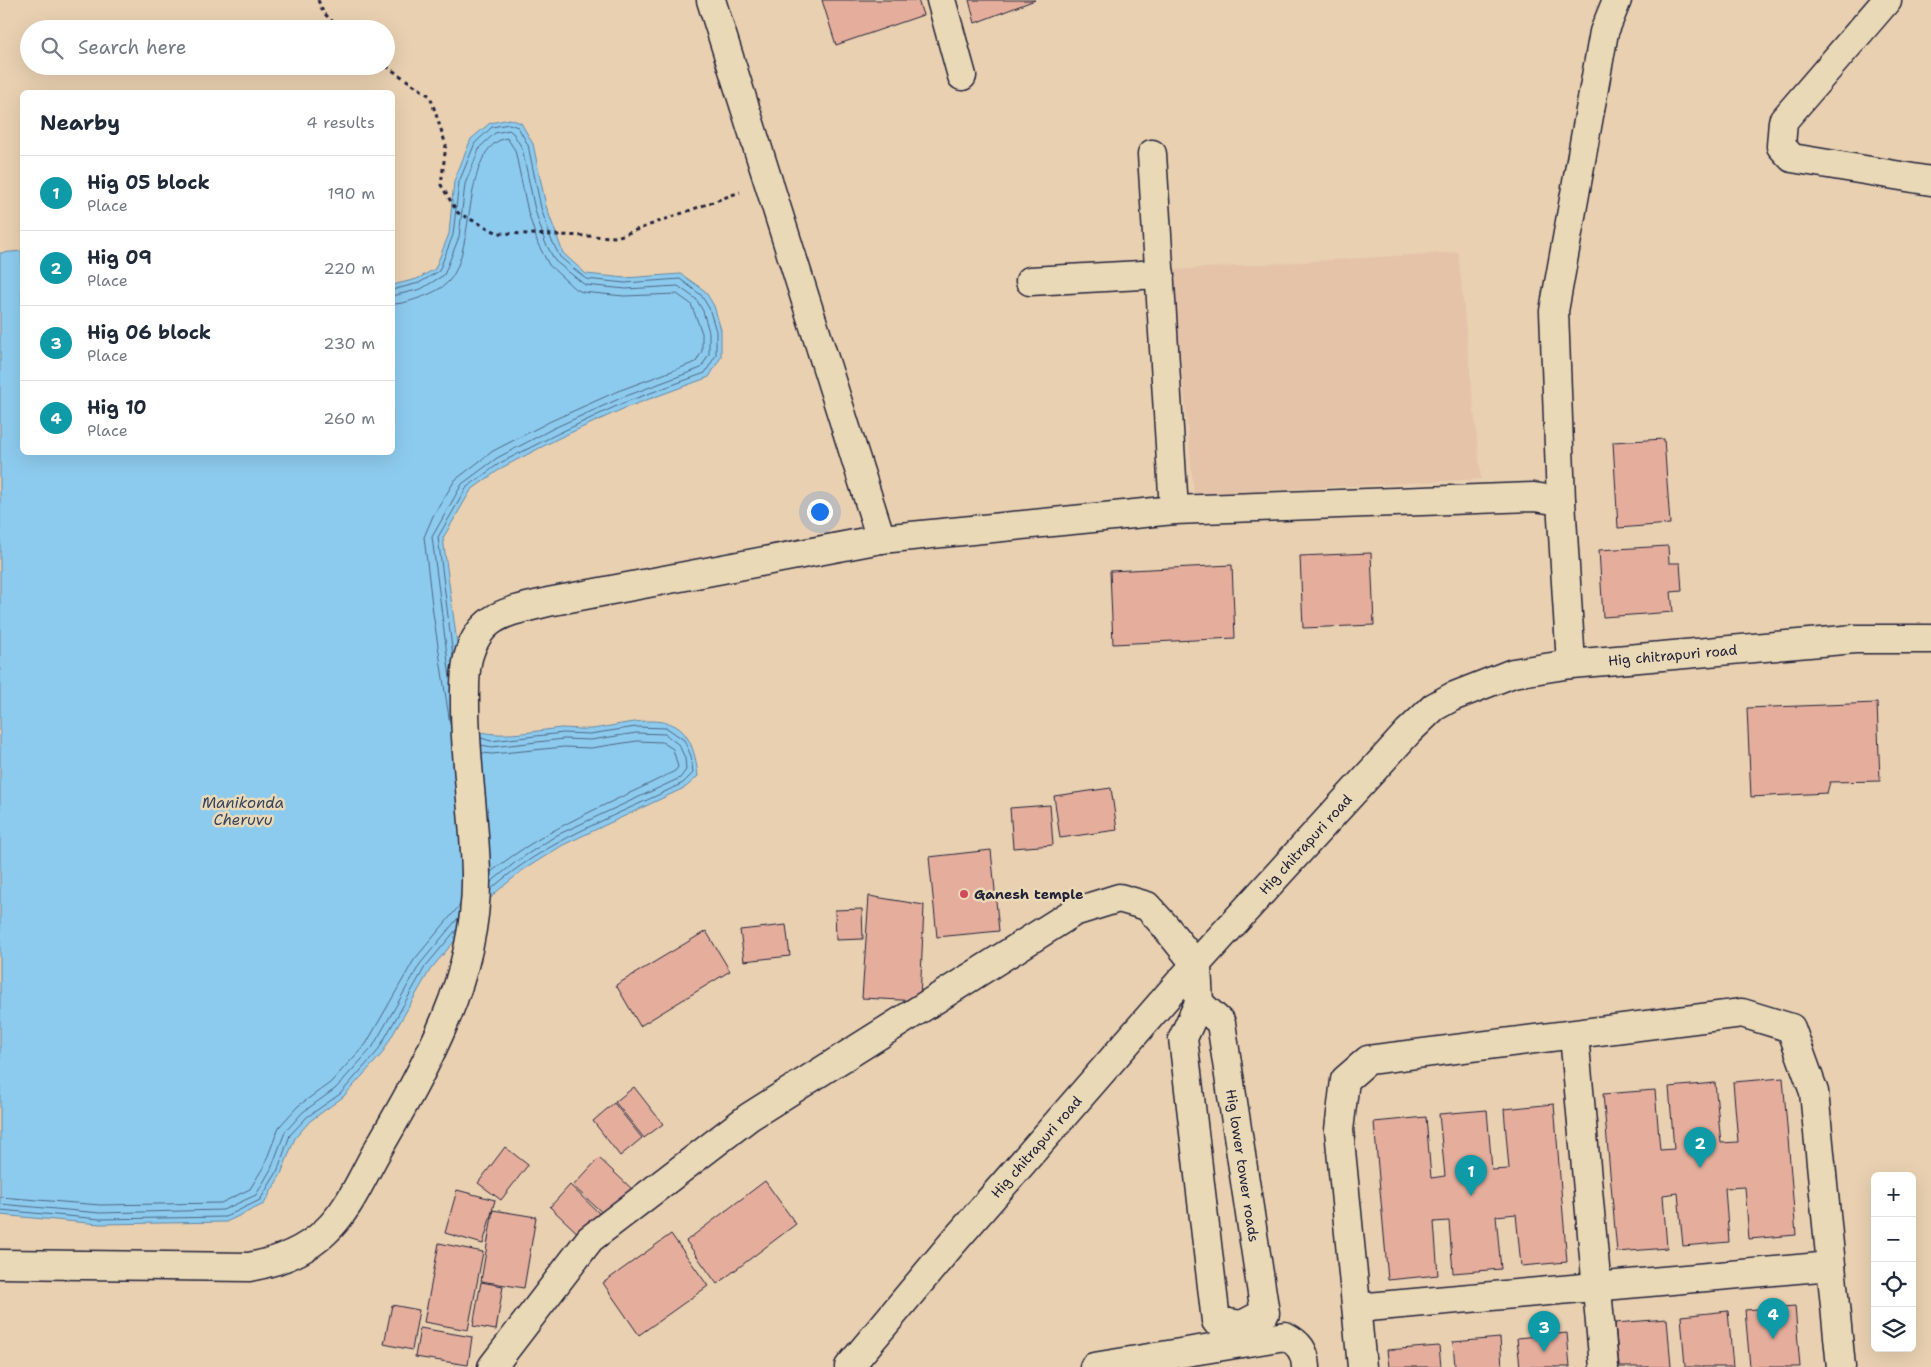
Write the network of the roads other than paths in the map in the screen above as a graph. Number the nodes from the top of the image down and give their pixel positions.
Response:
1 (711, 0) edge
2 (941, 0) edge
3 (1617, 0) edge
4 (1887, 0) edge
5 (962, 76) dead end
6 (1152, 154) dead end
7 (1931, 181) edge
8 (1160, 274) junction
9 (1030, 281) dead end
10 (1562, 501) junction
11 (1174, 510) junction
12 (881, 539) junction
13 (1931, 640) edge
14 (1571, 664) junction
15 (1197, 966) junction
16 (1199, 1003) junction
17 (1574, 1035) junction
18 (0, 1264) edge
19 (1832, 1266) junction
20 (1597, 1287) junction
21 (1357, 1308) junction
22 (1243, 1333) junction
23 (1134, 1364) edge
24 (492, 1367) edge
25 (849, 1367) edge
26 (1094, 1367) edge
27 (1306, 1367) edge
28 (1362, 1367) edge
29 (1604, 1367) edge
30 (1841, 1367) edge

1 - 12 street
2 - 5 street
3 - 10 street
4 - 7 street
6 - 8 street
8 - 9 street
8 - 11 street
10 - 11 street
10 - 14 street
11 - 12 street
12 - 18 street
13 - 14 street, Hig chitrapuri road
14 - 15 street, Hig chitrapuri road
15 - 16 street
15 - 24 street
15 - 25 street, Hig chitrapuri road
16 - 22 street, Hig lower tower roads
16 - 22 street
17 - 19 street
17 - 20 street
17 - 21 street
19 - 20 street
19 - 30 street
20 - 21 street
20 - 29 street
21 - 28 street
22 - 23 street
22 - 27 street
23 - 26 street

